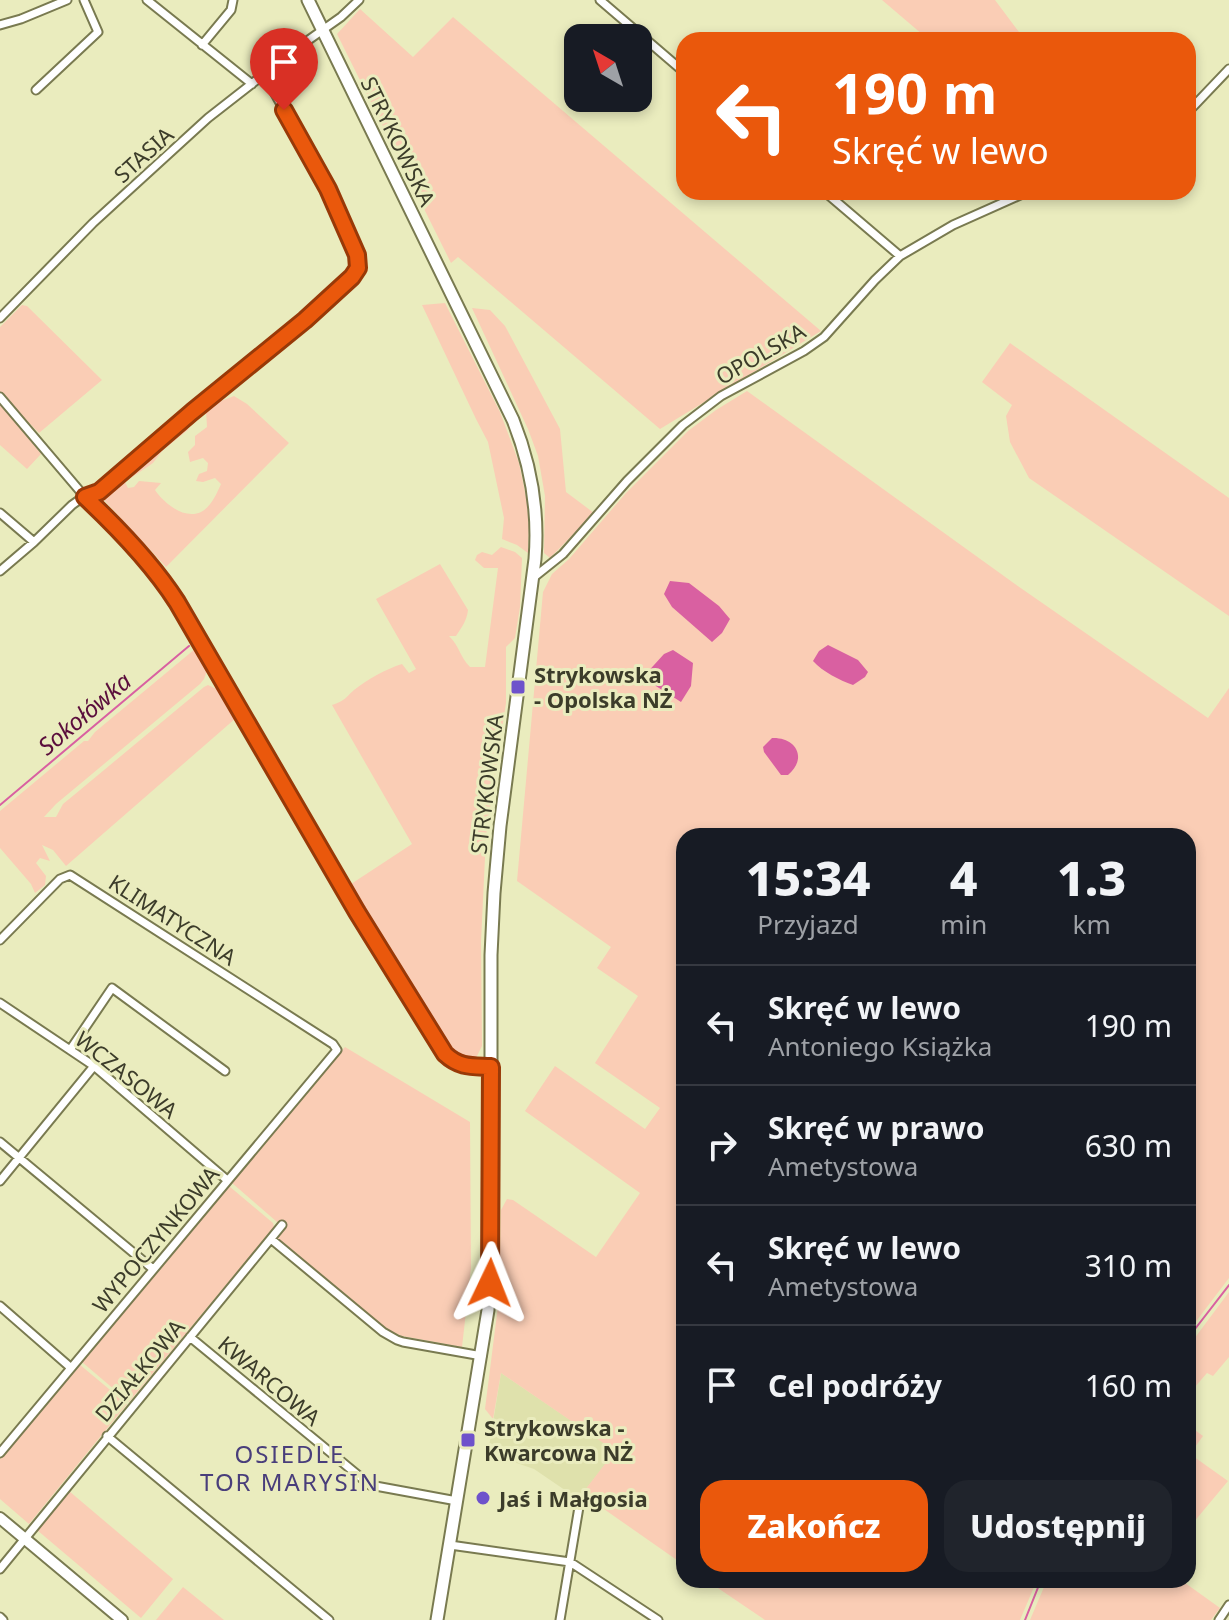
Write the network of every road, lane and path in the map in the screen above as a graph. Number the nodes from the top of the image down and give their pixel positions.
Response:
1 (67, 0) edge
2 (84, 0) edge
3 (147, 0) edge
4 (233, 0) edge
5 (308, 0) edge
6 (359, 0) edge
7 (600, 0) edge
8 (0, 25) edge
9 (323, 30) junction
10 (202, 45) junction
11 (676, 65) edge
12 (1229, 69) edge
13 (264, 74) junction
14 (252, 84) junction
15 (36, 90) dead end
16 (1196, 104) edge
17 (834, 200) edge
18 (1009, 200) edge
19 (900, 256) junction
20 (0, 318) edge
21 (0, 397) edge
22 (85, 497) junction
23 (0, 513) edge
24 (34, 542) junction
25 (0, 571) edge
26 (533, 578) junction
27 (1, 937) edge
28 (0, 1003) edge
29 (336, 1048) joint
30 (70, 1050) junction
31 (94, 1066) junction
32 (491, 1067) junction
33 (225, 1071) dead end
34 (0, 1142) edge
35 (20, 1158) junction
36 (227, 1180) junction
37 (0, 1181) edge
38 (282, 1225) dead end
39 (271, 1239) junction
40 (153, 1269) junction
41 (0, 1306) edge
42 (190, 1337) junction
43 (482, 1356) junction
44 (70, 1367) junction
45 (107, 1436) junction
46 (0, 1453) edge
47 (457, 1501) junction
48 (579, 1507) dead end
49 (0, 1518) edge
50 (24, 1538) junction
51 (450, 1545) junction
52 (570, 1562) junction
53 (0, 1569) edge
54 (1229, 1605) edge
55 (122, 1620) edge
56 (329, 1620) edge
57 (437, 1620) edge
58 (560, 1620) edge
59 (658, 1620) edge
60 (1219, 1620) edge

1 - 8 street
2 - 15 street
3 - 10 street
4 - 10 street
5 - 9 main road, STRYKOWSKA
6 - 9 street, STASIA
7 - 11 street
9 - 13 street, STASIA
9 - 26 main road, STRYKOWSKA
10 - 14 street
12 - 16 street
13 - 14 street, STASIA
13 - 22 street
14 - 20 street, STASIA
17 - 19 street
18 - 19 street, OPOLSKA
19 - 26 street, OPOLSKA
21 - 22 street
22 - 24 street
22 - 32 street
23 - 24 street
24 - 25 street
26 - 32 main road, STRYKOWSKA
27 - 29 street, KLIMATYCZNA
28 - 30 street, WCZASOWA
29 - 36 street, WYPOCZYNKOWA
30 - 31 street, WCZASOWA
30 - 33 street
31 - 35 street
31 - 36 street, WCZASOWA
32 - 43 main road, STRYKOWSKA
34 - 35 street
35 - 37 street
35 - 40 street
36 - 40 street, WYPOCZYNKOWA
38 - 39 street, DZIAŁKOWA
39 - 42 street, DZIAŁKOWA
39 - 43 street
40 - 44 street, WYPOCZYNKOWA
41 - 44 street
42 - 45 street, DZIAŁKOWA
42 - 47 street, KWARCOWA
43 - 47 main road, STRYKOWSKA
44 - 46 street, WYPOCZYNKOWA
45 - 50 street, DZIAŁKOWA
45 - 56 street
47 - 51 main road, STRYKOWSKA
48 - 52 street
49 - 50 street
50 - 53 street, DZIAŁKOWA
50 - 55 street
51 - 52 street
51 - 57 main road, STRYKOWSKA
52 - 58 street
52 - 59 street
54 - 60 street

